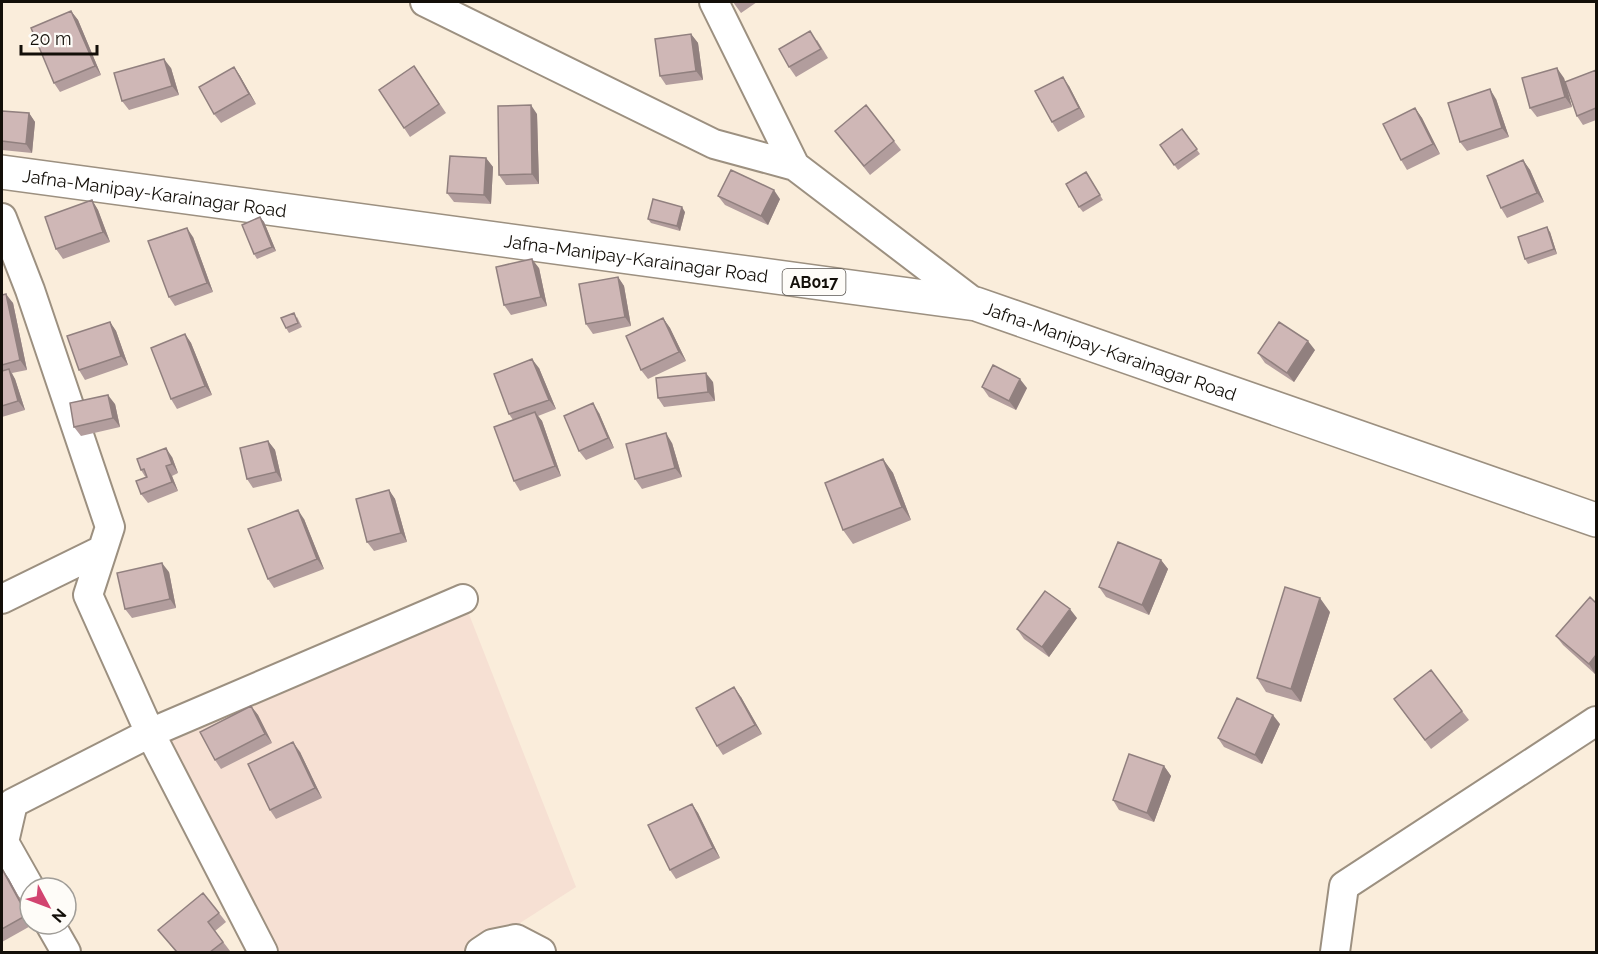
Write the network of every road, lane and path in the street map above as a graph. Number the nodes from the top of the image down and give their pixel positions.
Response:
1 (425, 2) edge
2 (714, 2) edge
3 (795, 166) junction
4 (2, 172) edge
5 (2, 218) edge
6 (976, 304) junction
7 (1596, 520) edge
8 (102, 550) junction
9 (2, 599) edge
10 (463, 599) dead end
11 (1596, 721) edge
12 (150, 733) junction
13 (23, 876) edge
14 (57, 936) edge
15 (66, 952) edge
16 (263, 952) edge
17 (480, 952) edge
18 (541, 952) edge
19 (1335, 952) edge

1 - 3 street
2 - 3 street
3 - 6 street
4 - 6 main road, Jafna-Manipay-Karainagar Road / AB017
5 - 8 street
6 - 7 main road, Jafna-Manipay-Karainagar Road / AB017
8 - 9 street
8 - 12 street
10 - 12 street
11 - 19 street
12 - 13 street
12 - 16 street
14 - 15 street
17 - 18 street

